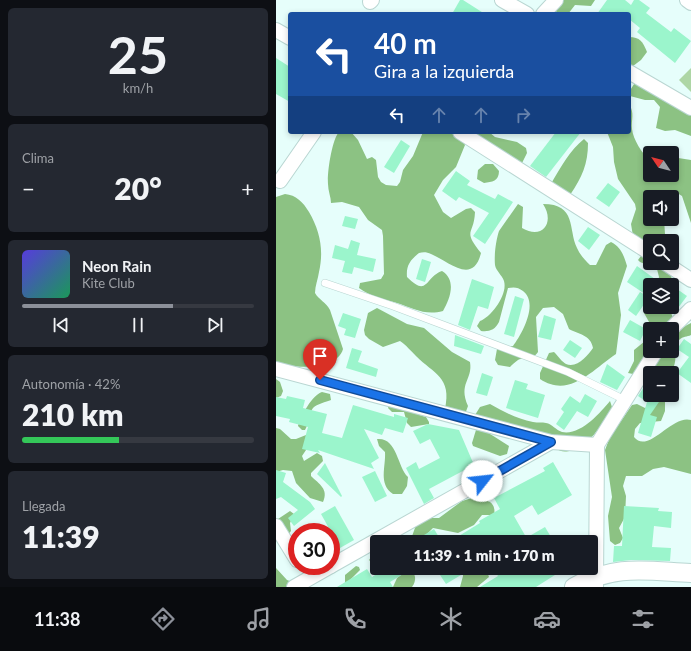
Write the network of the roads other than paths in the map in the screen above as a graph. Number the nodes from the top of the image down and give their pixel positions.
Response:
1 (502, 0) edge
2 (556, 0) edge
3 (687, 0) edge
4 (691, 3) edge
5 (524, 12) edge
6 (545, 12) edge
7 (276, 30) edge
8 (288, 37) edge
9 (631, 73) edge
10 (691, 108) edge
11 (313, 134) edge
12 (463, 134) edge
13 (280, 181) dead end
14 (643, 249) edge
15 (676, 270) edge
16 (691, 280) edge
17 (325, 283) dead end
18 (691, 309) edge
19 (678, 322) edge
20 (652, 358) edge
21 (276, 369) edge
22 (625, 400) junction
23 (551, 442) junction
24 (597, 445) junction
25 (276, 526) edge
26 (288, 545) edge
27 (340, 561) edge
28 (691, 573) edge
29 (320, 575) edge
30 (597, 581) edge
31 (310, 583) edge
32 (294, 587) edge
33 (574, 587) edge

1 - 5 street
2 - 6 street
3 - 4 street
7 - 8 street
9 - 10 street
11 - 13 street
12 - 14 street
15 - 16 street
17 - 22 lane
18 - 19 street
20 - 22 street
21 - 23 street
22 - 24 street
23 - 24 street
23 - 27 street
24 - 30 street
25 - 26 street
28 - 30 street
29 - 31 street
30 - 33 street
31 - 32 street

